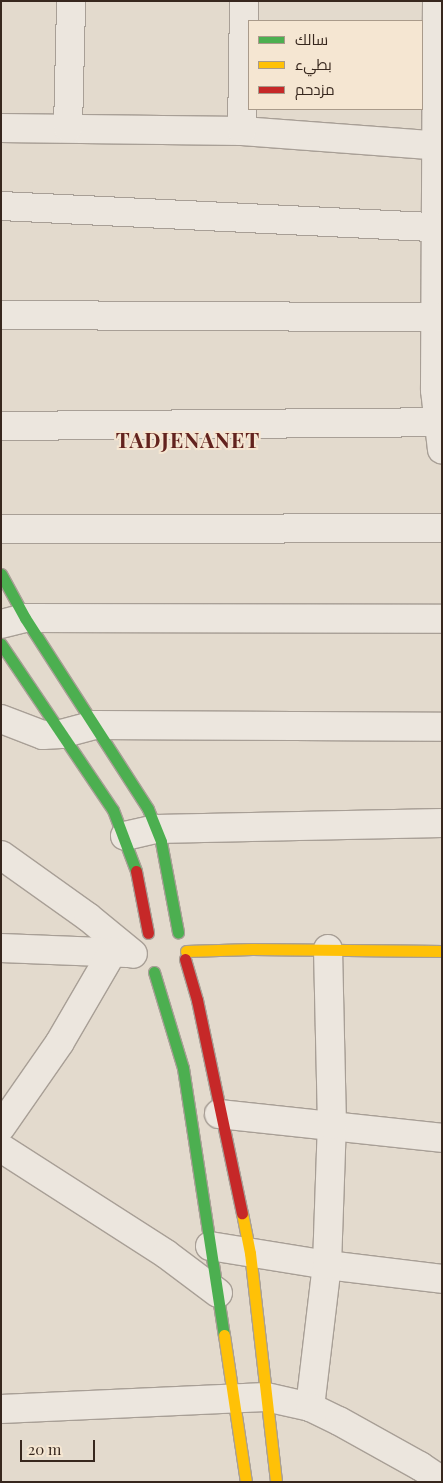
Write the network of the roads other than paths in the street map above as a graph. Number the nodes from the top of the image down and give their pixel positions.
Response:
1 (71, 1) edge
2 (244, 1) edge
3 (437, 1) edge
4 (439, 42) edge
5 (1, 128) edge
6 (68, 128) junction
7 (242, 131) junction
8 (438, 146) edge
9 (1, 206) edge
10 (436, 227) junction
11 (439, 262) edge
12 (1, 316) edge
13 (437, 316) junction
14 (440, 422) edge
15 (1, 426) edge
16 (442, 450) edge
17 (442, 528) edge
18 (1, 529) edge
19 (1, 574) edge
20 (442, 619) edge
21 (13, 621) edge
22 (1, 644) edge
23 (1, 719) edge
24 (95, 725) junction
25 (442, 727) edge
26 (61, 734) junction
27 (442, 823) edge
28 (156, 829) junction
29 (125, 836) junction
30 (1, 855) edge
31 (178, 932) junction
32 (1, 948) edge
33 (328, 949) junction
34 (442, 951) edge
35 (138, 953) junction
36 (185, 955) junction
37 (219, 1114) junction
38 (332, 1125) junction
39 (1, 1127) edge
40 (442, 1138) edge
41 (1, 1148) edge
42 (210, 1246) junction
43 (250, 1254) junction
44 (327, 1265) junction
45 (442, 1279) edge
46 (218, 1293) junction
47 (266, 1397) junction
48 (234, 1399) junction
49 (310, 1407) junction
50 (1, 1408) edge
51 (442, 1481) edge
52 (246, 1482) edge
53 (276, 1482) edge

1 - 6 street
2 - 7 street
3 - 4 street
4 - 8 street
5 - 6 street
6 - 7 street
7 - 8 street
8 - 10 street
9 - 10 street
10 - 11 street
11 - 13 street
12 - 13 street
13 - 14 street
14 - 15 street
14 - 16 street
17 - 18 street
19 - 21 main road
20 - 21 street
21 - 24 main road
22 - 26 main road
23 - 26 street
24 - 25 street
24 - 26 street
24 - 28 main road
26 - 29 main road
27 - 28 street
28 - 29 street
28 - 31 main road
29 - 35 main road
30 - 35 street
31 - 35 main road
31 - 36 main road
32 - 35 street
33 - 34 main road
33 - 36 main road
33 - 38 street
35 - 36 main road
35 - 39 street
35 - 42 main road
36 - 37 main road
37 - 38 street
37 - 43 main road
38 - 40 street
38 - 44 street
41 - 46 street
42 - 43 street
42 - 46 main road
43 - 44 street
43 - 47 main road
44 - 45 street
44 - 49 street
46 - 48 main road
47 - 48 street
47 - 49 street
47 - 53 main road
48 - 50 street
48 - 52 main road
49 - 51 street

